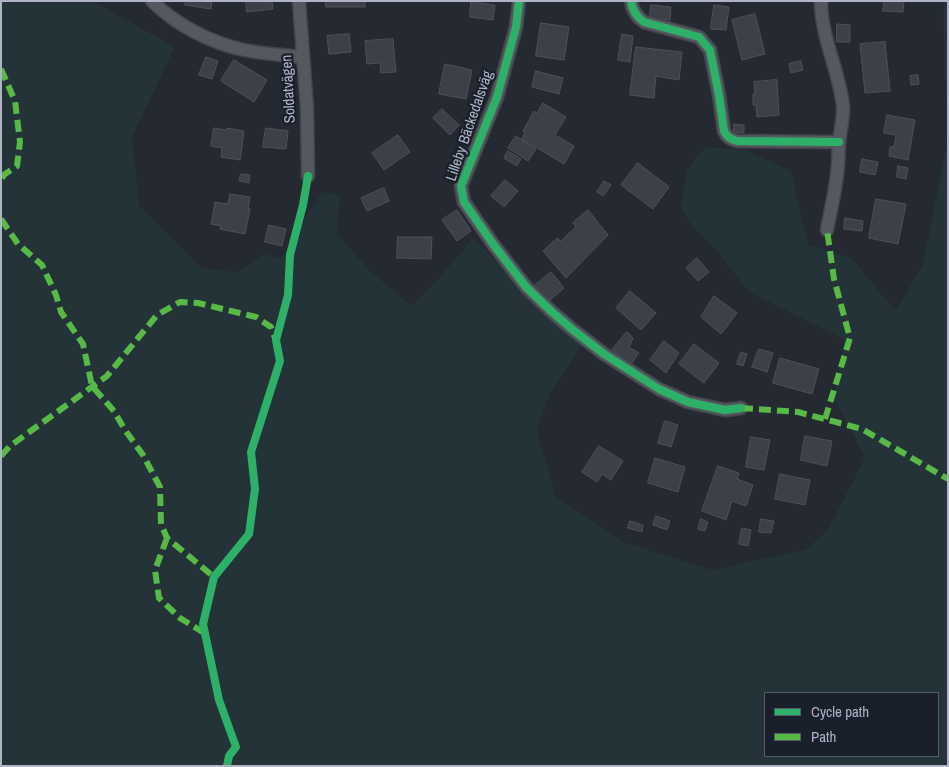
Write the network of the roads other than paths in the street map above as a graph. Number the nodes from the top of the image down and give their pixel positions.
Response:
1 (152, 1) edge
2 (300, 1) edge
3 (520, 1) edge
4 (631, 1) edge
5 (821, 1) edge
6 (303, 57) junction
7 (839, 142) junction
8 (308, 176) dead end
9 (827, 230) dead end
10 (741, 408) dead end

1 - 6 street
2 - 6 street, Soldatvägen
3 - 10 street, Lilleby Bäckedalsväg
4 - 7 street
5 - 7 street
6 - 8 street, Soldatvägen
7 - 9 street

